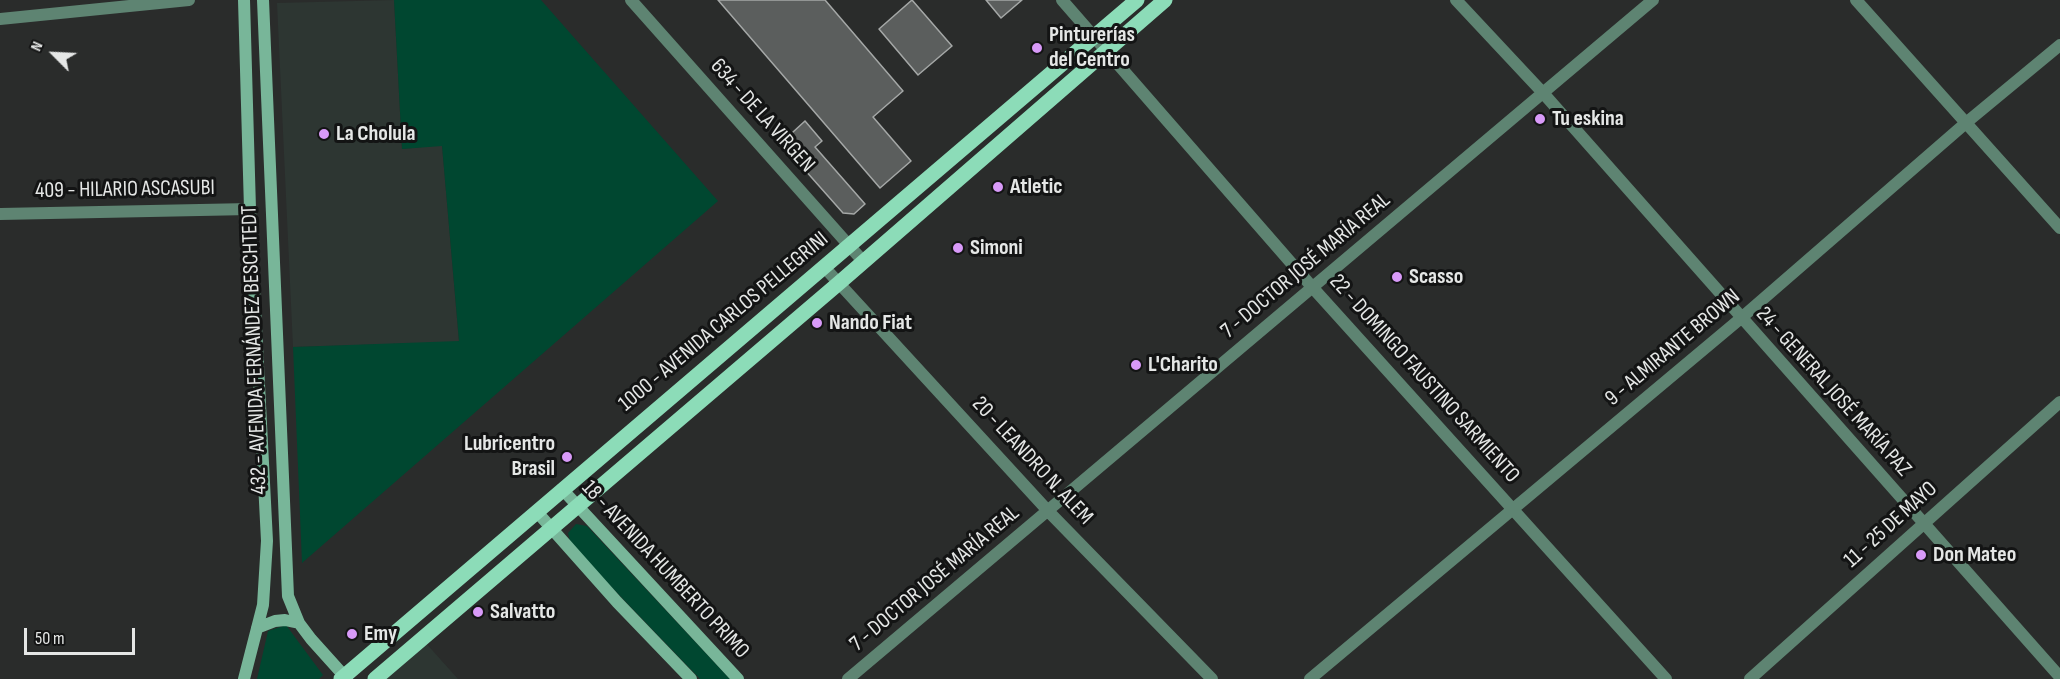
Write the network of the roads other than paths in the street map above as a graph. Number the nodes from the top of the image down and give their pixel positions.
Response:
1 (189, 0) edge
2 (244, 0) edge
3 (263, 0) edge
4 (631, 0) edge
5 (1062, 0) edge
6 (1137, 0) edge
7 (1165, 0) edge
8 (1456, 0) edge
9 (1653, 0) edge
10 (1856, 0) edge
11 (0, 19) edge
12 (1094, 38) junction
13 (2060, 45) edge
14 (1104, 52) junction
15 (1544, 94) junction
16 (1967, 122) junction
17 (250, 209) junction
18 (0, 214) edge
19 (2060, 228) edge
20 (849, 246) junction
21 (862, 260) junction
22 (825, 268) junction
23 (839, 283) junction
24 (1313, 288) junction
25 (1740, 319) junction
26 (2060, 402) edge
27 (562, 489) junction
28 (576, 505) junction
29 (1512, 508) junction
30 (537, 512) junction
31 (1049, 512) junction
32 (1924, 525) junction
33 (551, 528) junction
34 (299, 623) junction
35 (257, 628) junction
36 (2060, 677) edge
37 (344, 678) edge
38 (244, 679) edge
39 (375, 679) edge
40 (691, 679) edge
41 (738, 679) edge
42 (848, 679) edge
43 (1212, 679) edge
44 (1310, 679) edge
45 (1666, 679) edge
46 (1750, 679) edge

1 - 11 street
2 - 17 main road, 432 - AVENIDA FERNÁNDEZ BESCHTEDT
3 - 34 main road, 432 - AVENIDA FERNÁNDEZ BESCHTEDT
4 - 20 street, 634 - DE LA VIRGEN
5 - 12 street, 22 - DOMINGO FAUSTINO SARMIENTO
6 - 12 main road, 1000 - AVENIDA CARLOS PELLEGRINI
7 - 14 main road, 1000 - AVENIDA CARLOS PELLEGRINI
8 - 15 street, 24 - GENERAL JOSÉ MARÍA PAZ
9 - 15 street, 7 - DOCTOR JOSÉ MARÍA REAL
10 - 16 street
12 - 14 street, 22 - DOMINGO FAUSTINO SARMIENTO
12 - 20 main road, 1000 - AVENIDA CARLOS PELLEGRINI
13 - 16 street, 9 - ALMIRANTE BROWN
14 - 21 main road, 1000 - AVENIDA CARLOS PELLEGRINI
14 - 24 street, 22 - DOMINGO FAUSTINO SARMIENTO
15 - 24 street, 7 - DOCTOR JOSÉ MARÍA REAL
15 - 25 street, 24 - GENERAL JOSÉ MARÍA PAZ
16 - 19 street
16 - 25 street, 9 - ALMIRANTE BROWN
17 - 18 street, 409 - HILARIO ASCASUBI
17 - 35 main road, 432 - AVENIDA FERNÁNDEZ BESCHTEDT
20 - 21 street, 634 - DE LA VIRGEN
20 - 22 main road, 1000 - AVENIDA CARLOS PELLEGRINI
21 - 23 main road, 1000 - AVENIDA CARLOS PELLEGRINI
22 - 23 street, 20 - LEANDRO N. ALEM
22 - 27 main road, 1000 - AVENIDA CARLOS PELLEGRINI
23 - 28 main road, 1000 - AVENIDA CARLOS PELLEGRINI
23 - 31 street, 20 - LEANDRO N. ALEM
24 - 29 street, 22 - DOMINGO FAUSTINO SARMIENTO
24 - 31 street, 7 - DOCTOR JOSÉ MARÍA REAL
25 - 29 street, 9 - ALMIRANTE BROWN
25 - 32 street, 24 - GENERAL JOSÉ MARÍA PAZ
26 - 32 street, 11 - 25 DE MAYO
27 - 28 main road, 18 - AVENIDA HUMBERTO PRIMO
27 - 30 main road, 1000 - AVENIDA CARLOS PELLEGRINI
28 - 33 main road, 1000 - AVENIDA CARLOS PELLEGRINI
28 - 41 main road, 18 - AVENIDA HUMBERTO PRIMO
29 - 44 street, 9 - ALMIRANTE BROWN
29 - 45 street, 22 - DOMINGO FAUSTINO SARMIENTO
30 - 33 main road
30 - 37 main road, 1000 - AVENIDA CARLOS PELLEGRINI
31 - 42 street, 7 - DOCTOR JOSÉ MARÍA REAL
31 - 43 street, 20 - LEANDRO N. ALEM
32 - 36 street, 24 - GENERAL JOSÉ MARÍA PAZ
32 - 46 street, 11 - 25 DE MAYO
33 - 39 main road, 1000 - AVENIDA CARLOS PELLEGRINI
33 - 40 main road
34 - 35 main road
34 - 37 main road, 432 - AVENIDA FERNÁNDEZ BESCHTEDT
35 - 38 main road, 432 - AVENIDA FERNÁNDEZ BESCHTEDT

